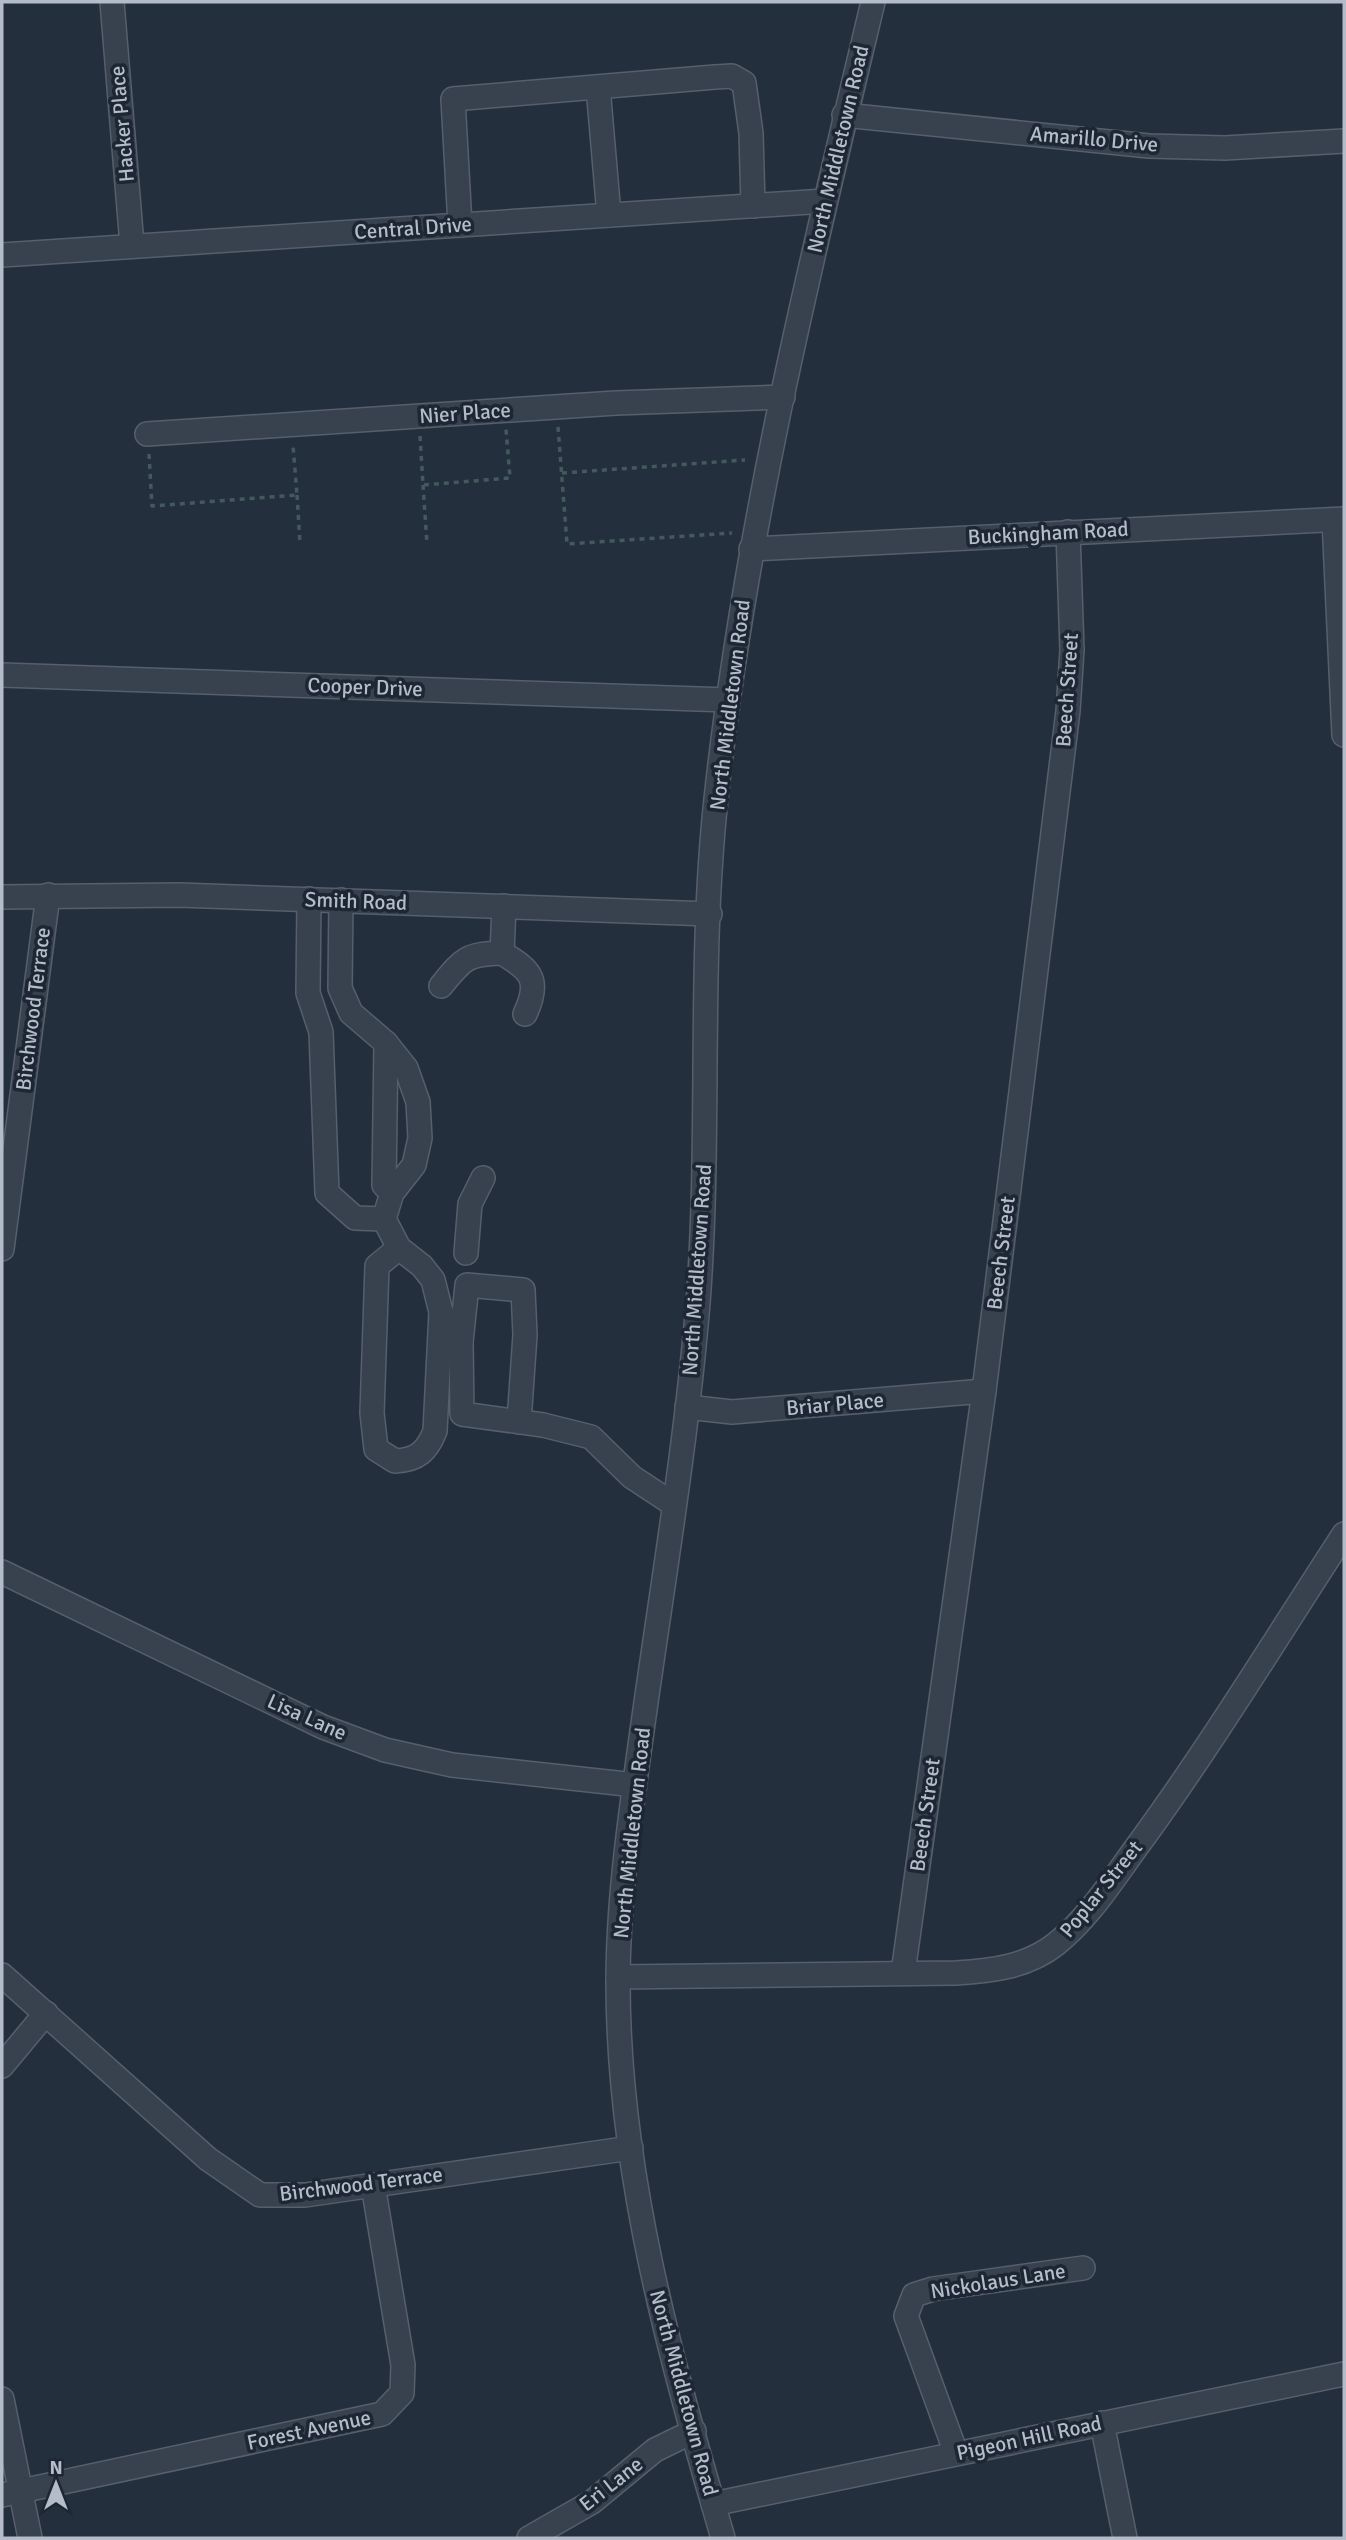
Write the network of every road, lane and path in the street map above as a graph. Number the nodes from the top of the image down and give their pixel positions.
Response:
1 (112, 2) edge
2 (873, 2) edge
3 (598, 87) junction
4 (844, 115) junction
5 (1344, 141) edge
6 (825, 201) junction
7 (753, 206) junction
8 (608, 215) junction
9 (460, 225) junction
10 (132, 246) junction
11 (2, 255) edge
12 (783, 397) junction
13 (557, 407) junction
14 (418, 416) junction
15 (506, 424) dead end
16 (291, 425) junction
17 (147, 434) joint
18 (745, 460) dead end
19 (562, 474) junction
20 (424, 485) junction
21 (297, 495) junction
22 (1339, 519) edge
23 (1069, 532) junction
24 (732, 533) dead end
25 (300, 543) dead end
26 (427, 544) dead end
27 (751, 549) junction
28 (2, 675) edge
29 (728, 700) junction
30 (1344, 734) edge
31 (48, 895) junction
32 (2, 897) edge
33 (309, 899) junction
34 (341, 900) junction
35 (504, 906) junction
36 (710, 914) junction
37 (502, 953) junction
38 (441, 986) dead end
39 (351, 1013) junction
40 (525, 1014) dead end
41 (321, 1031) junction
42 (386, 1043) junction
43 (483, 1178) dead end
44 (392, 1193) junction
45 (384, 1219) junction
46 (399, 1248) junction
47 (2, 1249) edge
48 (467, 1285) junction
49 (441, 1312) junction
50 (461, 1342) junction
51 (984, 1391) junction
52 (687, 1407) junction
53 (519, 1422) junction
54 (673, 1504) junction
55 (1344, 1534) edge
56 (2, 1572) edge
57 (635, 1785) junction
58 (903, 1973) junction
59 (2, 1975) edge
60 (618, 1977) junction
61 (46, 2013) junction
62 (2, 2066) edge
63 (631, 2148) junction
64 (373, 2185) junction
65 (1083, 2268) dead end
66 (1344, 2374) edge
67 (2, 2399) edge
68 (1102, 2423) junction
69 (694, 2431) junction
70 (956, 2453) junction
71 (11, 2493) edge
72 (713, 2504) junction
73 (30, 2538) edge
74 (529, 2538) edge
75 (723, 2538) edge
76 (1125, 2538) edge

1 - 10 street, Hacker Place
2 - 4 street, North Middletown Road
3 - 7 street
3 - 8 street
3 - 9 street
4 - 5 street, Amarillo Drive
4 - 6 street, North Middletown Road
6 - 7 street, Central Drive
6 - 12 street, North Middletown Road
7 - 8 street, Central Drive
8 - 9 street, Central Drive
9 - 10 street, Central Drive
10 - 11 street, Central Drive
12 - 13 street, Nier Place
12 - 27 street, North Middletown Road
13 - 14 street, Nier Place
13 - 19 path
14 - 16 street, Nier Place
14 - 20 path
15 - 20 path
16 - 17 street, Nier Place
16 - 21 path
17 - 21 path
18 - 19 path
19 - 24 path
20 - 26 path
21 - 25 path
22 - 23 street, Buckingham Road
22 - 30 street
23 - 27 street, Buckingham Road
23 - 51 street, Beech Street
27 - 29 street, North Middletown Road
28 - 29 street, Cooper Drive
29 - 36 street, North Middletown Road
31 - 32 street, Smith Road
31 - 33 street, Smith Road
31 - 47 street, Birchwood Terrace
33 - 34 street, Smith Road
33 - 41 street
34 - 35 street, Smith Road
34 - 39 street
35 - 36 street, Smith Road
35 - 37 street
36 - 52 street, North Middletown Road
37 - 38 street
37 - 40 street
39 - 41 street
39 - 42 street
41 - 45 street
42 - 44 street
42 - 44 street
43 - 48 street
44 - 45 street
45 - 46 street
46 - 49 street
46 - 49 street
48 - 50 street
48 - 53 street
49 - 50 street
50 - 53 street
51 - 52 street, Briar Place
51 - 58 street, Beech Street
52 - 54 street, North Middletown Road
53 - 54 street
54 - 57 street, North Middletown Road
55 - 58 street, Poplar Street
56 - 57 street, Lisa Lane
57 - 60 street, North Middletown Road
58 - 60 street, Poplar Street
59 - 61 street, Birchwood Terrace
60 - 63 street, North Middletown Road
61 - 62 street
61 - 64 street, Birchwood Terrace
63 - 64 street, Birchwood Terrace
63 - 69 street, North Middletown Road
64 - 71 street, Forest Avenue
65 - 70 street, Nickolaus Lane
66 - 68 street, Pigeon Hill Road
67 - 71 street
68 - 70 street, Pigeon Hill Road
68 - 76 street
69 - 72 street, North Middletown Road
69 - 74 street, Eri Lane
70 - 72 street, Pigeon Hill Road
71 - 73 street
72 - 75 street, North Middletown Road

